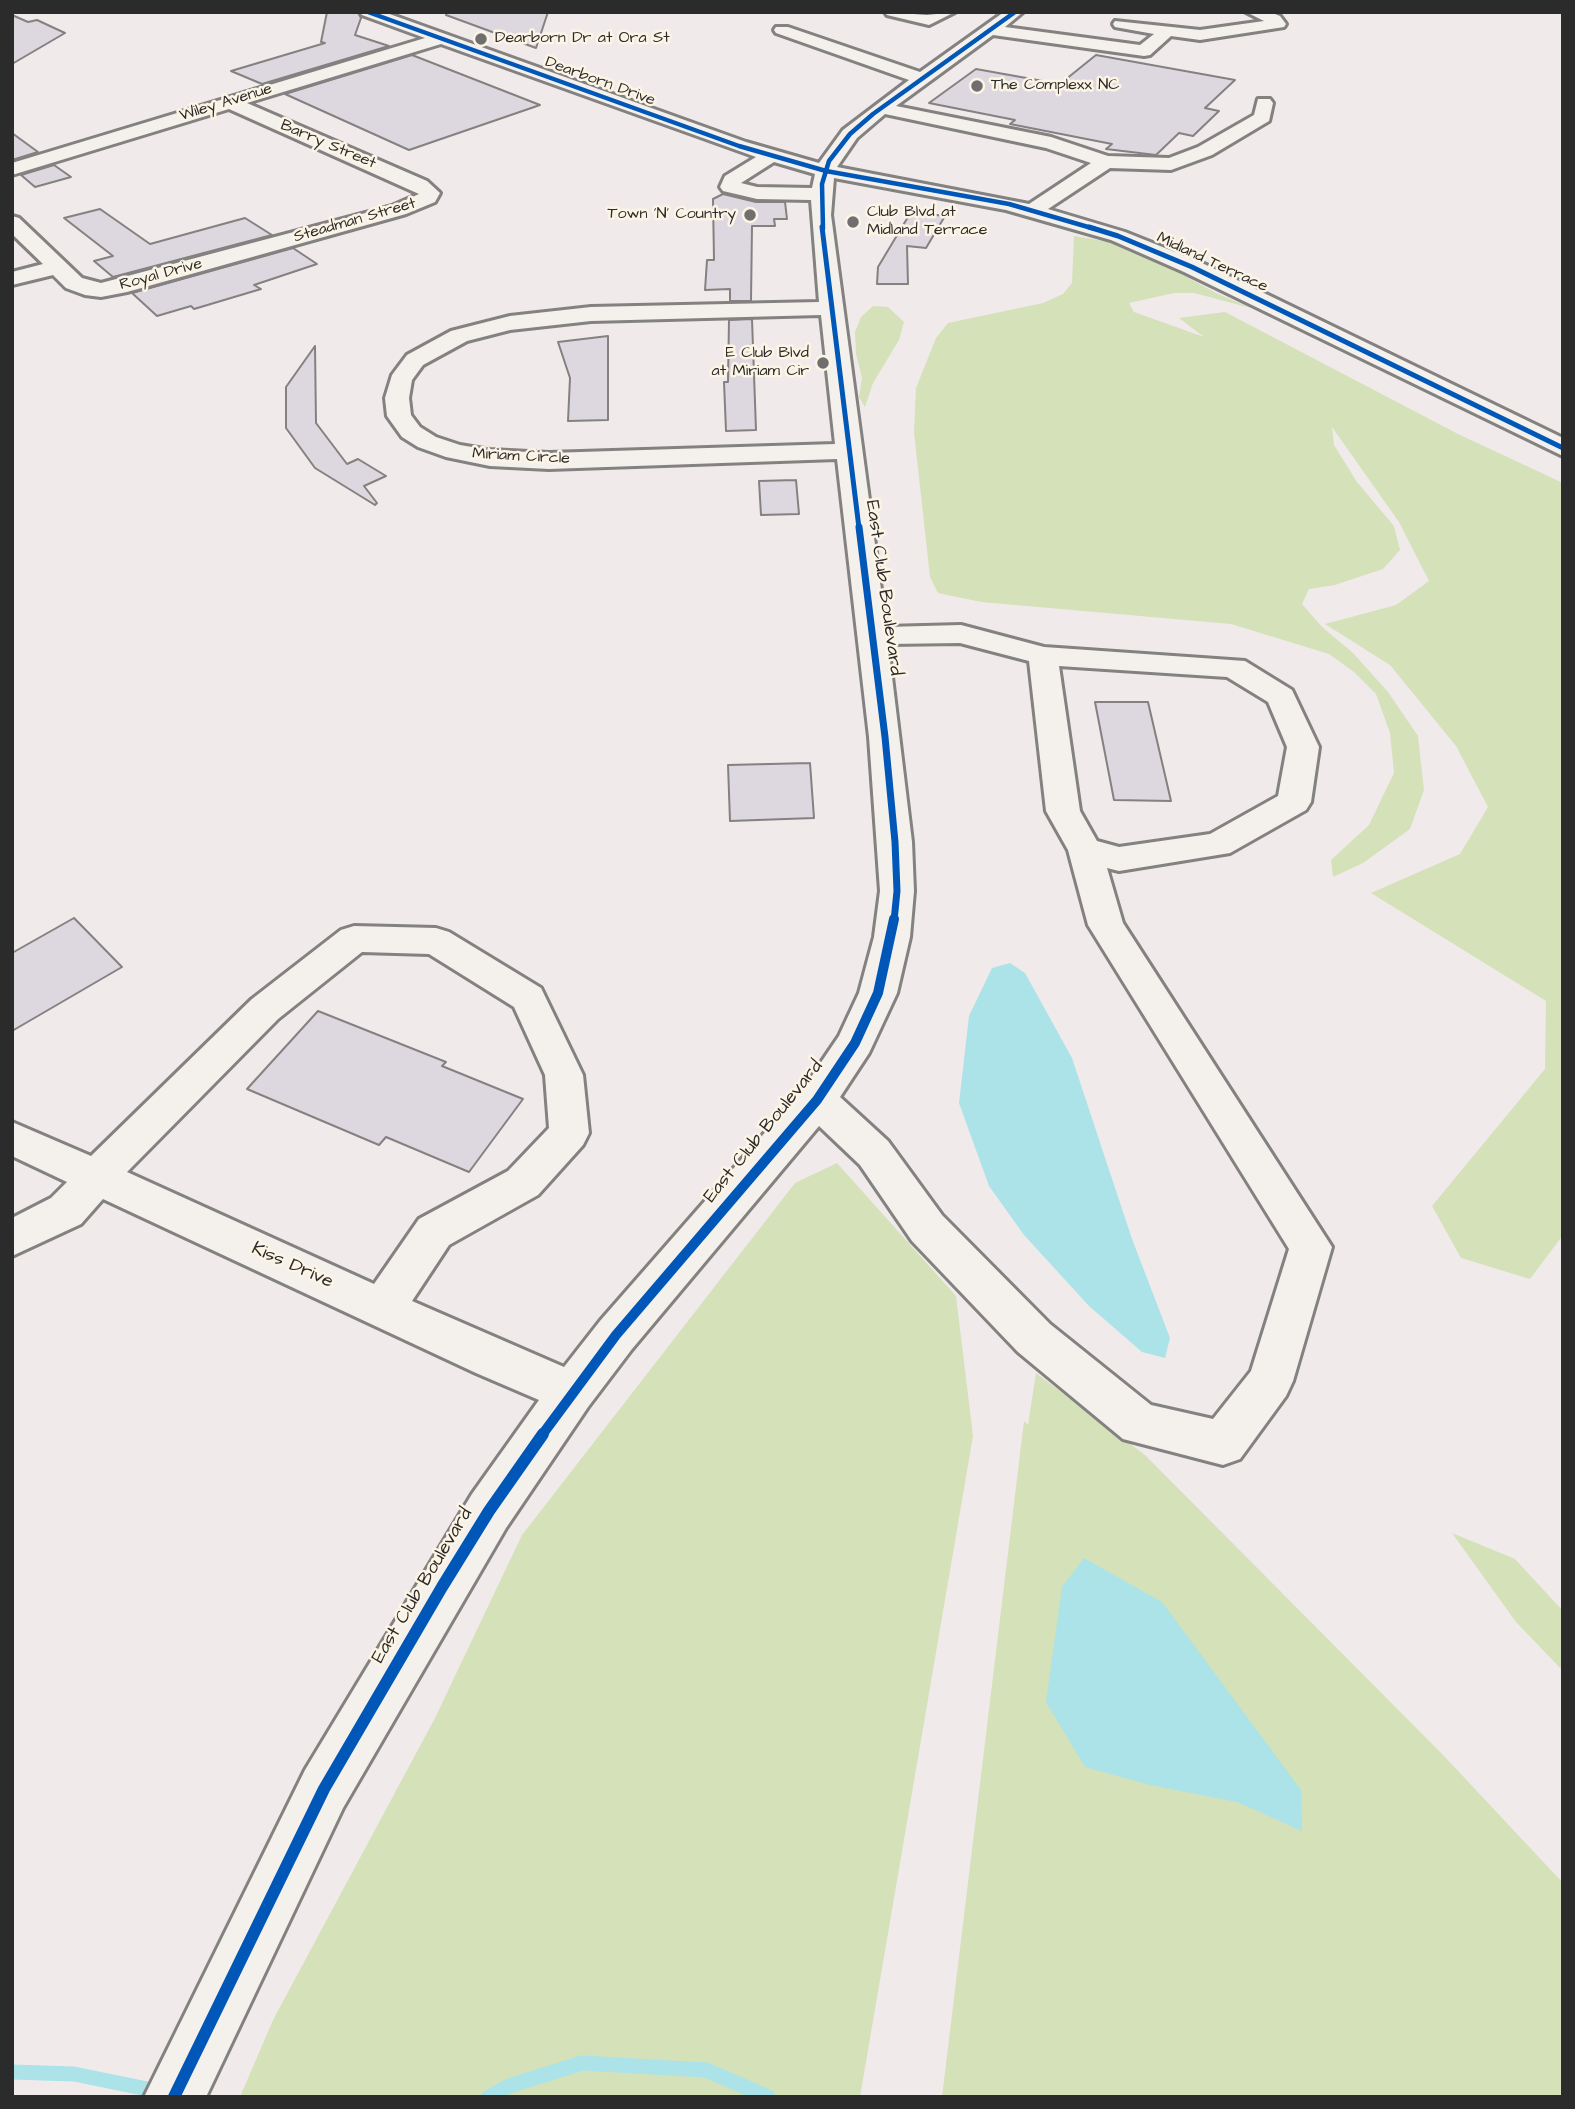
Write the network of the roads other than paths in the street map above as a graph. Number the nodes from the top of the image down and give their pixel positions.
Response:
1 (368, 12) edge
2 (893, 12) edge
3 (947, 12) edge
4 (1015, 12) edge
5 (1254, 12) edge
6 (1121, 24) dead end
7 (782, 30) dead end
8 (990, 30) junction
9 (1167, 31) junction
10 (439, 39) junction
11 (881, 66) junction
12 (858, 75) dead end
13 (923, 78) junction
14 (883, 100) junction
15 (229, 102) junction
16 (1264, 103) dead end
17 (772, 155) junction
18 (1106, 162) junction
19 (12, 169) edge
20 (427, 189) joint
21 (810, 201) junction
22 (1033, 210) junction
23 (12, 222) edge
24 (271, 245) joint
25 (57, 267) junction
26 (12, 279) edge
27 (831, 308) junction
28 (1563, 448) edge
29 (847, 451) junction
30 (872, 636) junction
31 (1043, 656) junction
32 (1085, 850) junction
33 (817, 1100) junction
34 (12, 1138) edge
35 (96, 1177) junction
36 (12, 1238) edge
37 (383, 1307) junction
38 (572, 1392) junction
39 (174, 2097) edge

1 - 10 street, Dearborn Drive
2 - 3 street
4 - 8 street
5 - 9 street
6 - 9 street
7 - 11 street
8 - 9 street
8 - 13 street
10 - 15 street, Wiley Avenue
10 - 17 street, Dearborn Drive
11 - 12 street
11 - 13 street
13 - 14 street
14 - 18 street
14 - 21 street
15 - 19 street, Wiley Avenue
15 - 20 street, Barry Street
16 - 18 street
17 - 21 street, Dearborn Drive
17 - 21 street
18 - 22 street
20 - 24 street, Steadman Street
21 - 22 street, Midland Terrace
21 - 27 street, East Club Boulevard
22 - 28 street, Midland Terrace
23 - 25 street, Royal Drive
24 - 25 street, Royal Drive
25 - 26 street
27 - 29 street, East Club Boulevard
27 - 29 street, Miriam Circle
29 - 30 street, East Club Boulevard
30 - 31 street
30 - 33 street, East Club Boulevard
31 - 32 street
31 - 32 street
32 - 33 street
33 - 38 street, East Club Boulevard
34 - 35 street, Kiss Drive
35 - 36 street
35 - 37 street, Kiss Drive
35 - 37 street
37 - 38 street, Kiss Drive
38 - 39 street, East Club Boulevard

